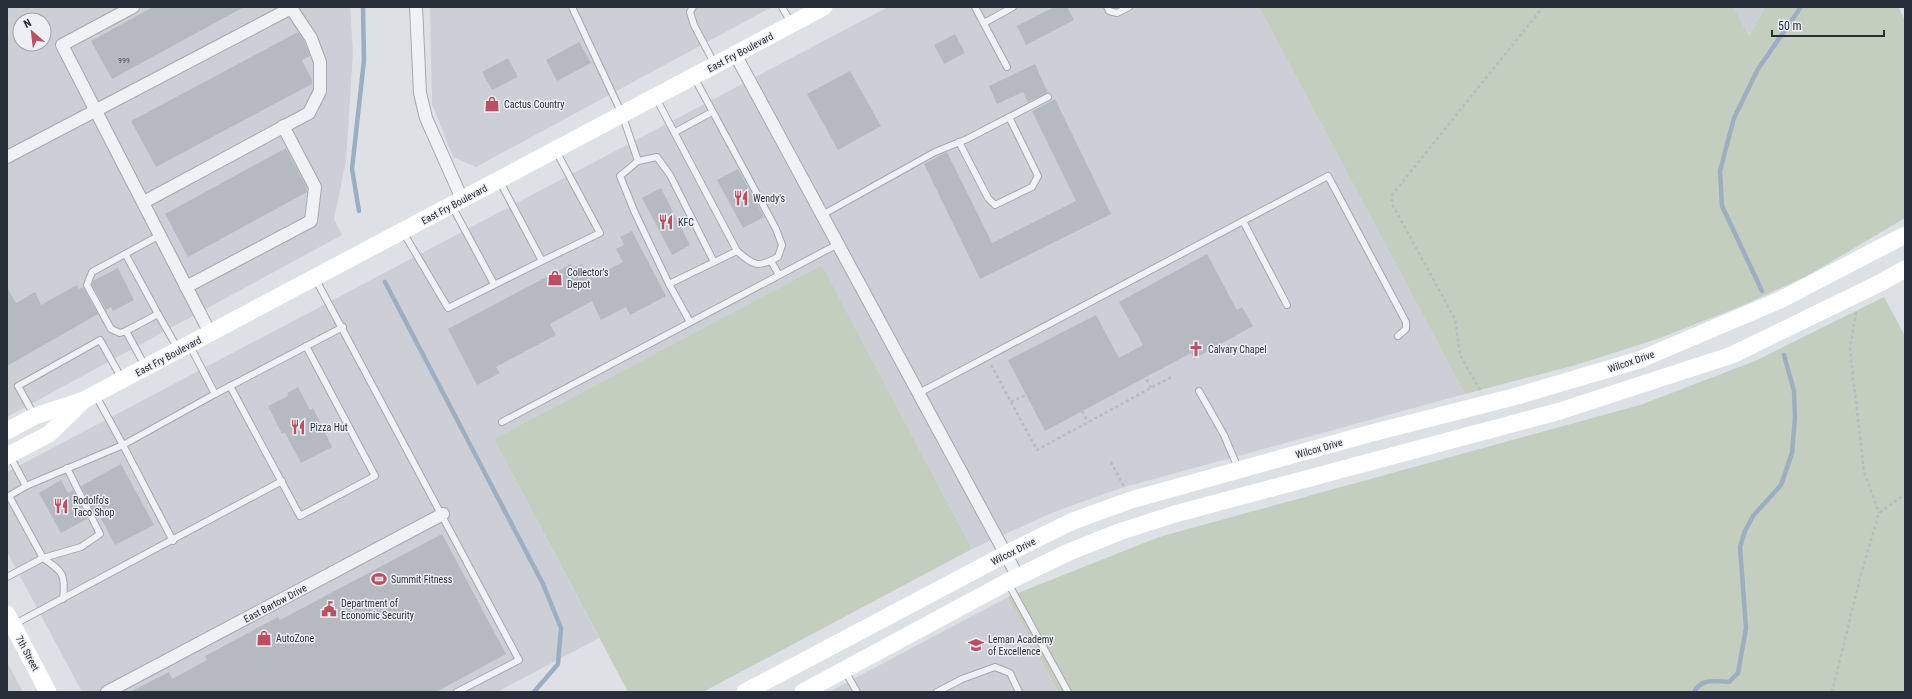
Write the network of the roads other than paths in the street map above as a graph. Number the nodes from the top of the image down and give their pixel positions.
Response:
1 (133, 7) edge
2 (292, 7) edge
3 (416, 7) edge
4 (572, 7) edge
5 (693, 7) edge
6 (782, 7) edge
7 (824, 7) edge
8 (975, 7) edge
9 (1014, 7) edge
10 (1107, 7) edge
11 (1129, 7) edge
12 (984, 23) junction
13 (792, 24) junction
14 (735, 54) junction
15 (715, 65) junction
16 (1007, 67) dead end
17 (693, 76) junction
18 (656, 96) junction
19 (1048, 97) dead end
20 (96, 110) junction
21 (712, 112) junction
22 (622, 114) junction
23 (1009, 117) junction
24 (283, 126) junction
25 (674, 132) junction
26 (959, 142) junction
27 (555, 150) junction
28 (7, 157) edge
29 (638, 161) junction
30 (498, 180) junction
31 (144, 202) junction
32 (457, 202) junction
33 (822, 215) junction
34 (1243, 221) junction
35 (402, 231) junction
36 (1905, 235) edge
37 (160, 236) junction
38 (838, 244) junction
39 (737, 251) junction
40 (126, 254) junction
41 (542, 261) junction
42 (771, 261) junction
43 (714, 262) junction
44 (1905, 269) edge
45 (779, 275) junction
46 (315, 277) junction
47 (494, 284) junction
48 (669, 284) junction
49 (186, 287) junction
50 (1287, 306) dead end
51 (158, 314) junction
52 (690, 322) junction
53 (342, 327) junction
54 (126, 331) junction
55 (210, 333) junction
56 (1398, 336) dead end
57 (306, 346) junction
58 (184, 347) junction
59 (146, 367) junction
60 (122, 380) junction
61 (230, 386) junction
62 (1199, 391) dead end
63 (919, 393) junction
64 (215, 394) junction
65 (89, 397) junction
66 (35, 416) junction
67 (502, 422) dead end
68 (7, 430) edge
69 (123, 445) junction
70 (8, 456) edge
71 (67, 468) junction
72 (1239, 470) junction
73 (282, 481) junction
74 (26, 486) junction
75 (443, 514) junction
76 (173, 541) junction
77 (1006, 554) junction
78 (43, 558) junction
79 (7, 578) edge
80 (1012, 579) junction
81 (63, 599) junction
82 (10, 620) edge
83 (844, 670) junction
84 (48, 692) edge
85 (107, 692) edge
86 (457, 692) edge
87 (745, 692) edge
88 (804, 692) edge
89 (857, 692) edge
90 (937, 692) edge
91 (1019, 692) edge
92 (1068, 692) edge

1 - 20 street
2 - 20 street
2 - 24 street
3 - 32 street
4 - 22 lane
5 - 15 lane
6 - 13 lane
7 - 13 street, East Fry Boulevard
8 - 12 lane
9 - 12 lane
10 - 11 lane
12 - 16 lane
13 - 14 street, East Fry Boulevard
14 - 15 street, East Fry Boulevard
14 - 33 street
15 - 17 street, East Fry Boulevard
17 - 18 street, East Fry Boulevard
17 - 21 lane
18 - 22 street, East Fry Boulevard
18 - 25 lane
19 - 23 lane
20 - 28 street
20 - 31 street
21 - 25 lane
21 - 42 lane
22 - 27 street, East Fry Boulevard
22 - 29 lane
23 - 26 lane
23 - 26 lane
24 - 31 street
24 - 49 street
25 - 39 lane
26 - 33 lane
27 - 30 street, East Fry Boulevard
27 - 41 lane
29 - 43 lane
29 - 48 lane
30 - 32 street, East Fry Boulevard
30 - 41 lane
31 - 37 street
32 - 35 street, East Fry Boulevard
32 - 47 lane
33 - 38 street
34 - 50 lane
34 - 56 lane
34 - 63 lane
35 - 46 street, East Fry Boulevard
35 - 47 lane
36 - 72 street, Wilcox Drive
37 - 40 lane
37 - 49 street
38 - 45 lane
38 - 63 street
39 - 42 lane
39 - 43 lane
40 - 51 lane
40 - 54 lane
41 - 47 lane
42 - 45 lane
43 - 48 lane
44 - 80 street
45 - 52 lane
46 - 53 lane
46 - 55 street, East Fry Boulevard
48 - 52 lane
49 - 55 street
51 - 54 lane
51 - 58 lane
52 - 67 lane
53 - 57 lane
53 - 75 lane
54 - 59 lane
55 - 58 street, East Fry Boulevard
57 - 61 lane
57 - 73 lane
58 - 59 street, East Fry Boulevard
58 - 64 lane
59 - 60 street, East Fry Boulevard
60 - 65 street, East Fry Boulevard
60 - 66 lane
61 - 64 lane
61 - 73 lane
62 - 72 lane
63 - 77 street
64 - 69 lane
65 - 66 street, East Fry Boulevard
65 - 69 lane
65 - 70 street, East Fry Boulevard
66 - 68 street, East Fry Boulevard
69 - 71 lane
69 - 76 lane
70 - 74 lane
71 - 74 lane
71 - 78 lane
72 - 77 street, Wilcox Drive
73 - 76 lane
74 - 78 lane
75 - 85 street, East Bartow Drive
75 - 86 lane
76 - 81 lane
77 - 80 street
77 - 87 street, Wilcox Drive
78 - 79 lane
78 - 81 lane
80 - 83 street
80 - 92 lane
81 - 82 lane
82 - 84 street, 7th Street
83 - 88 street
83 - 89 lane
90 - 91 lane

